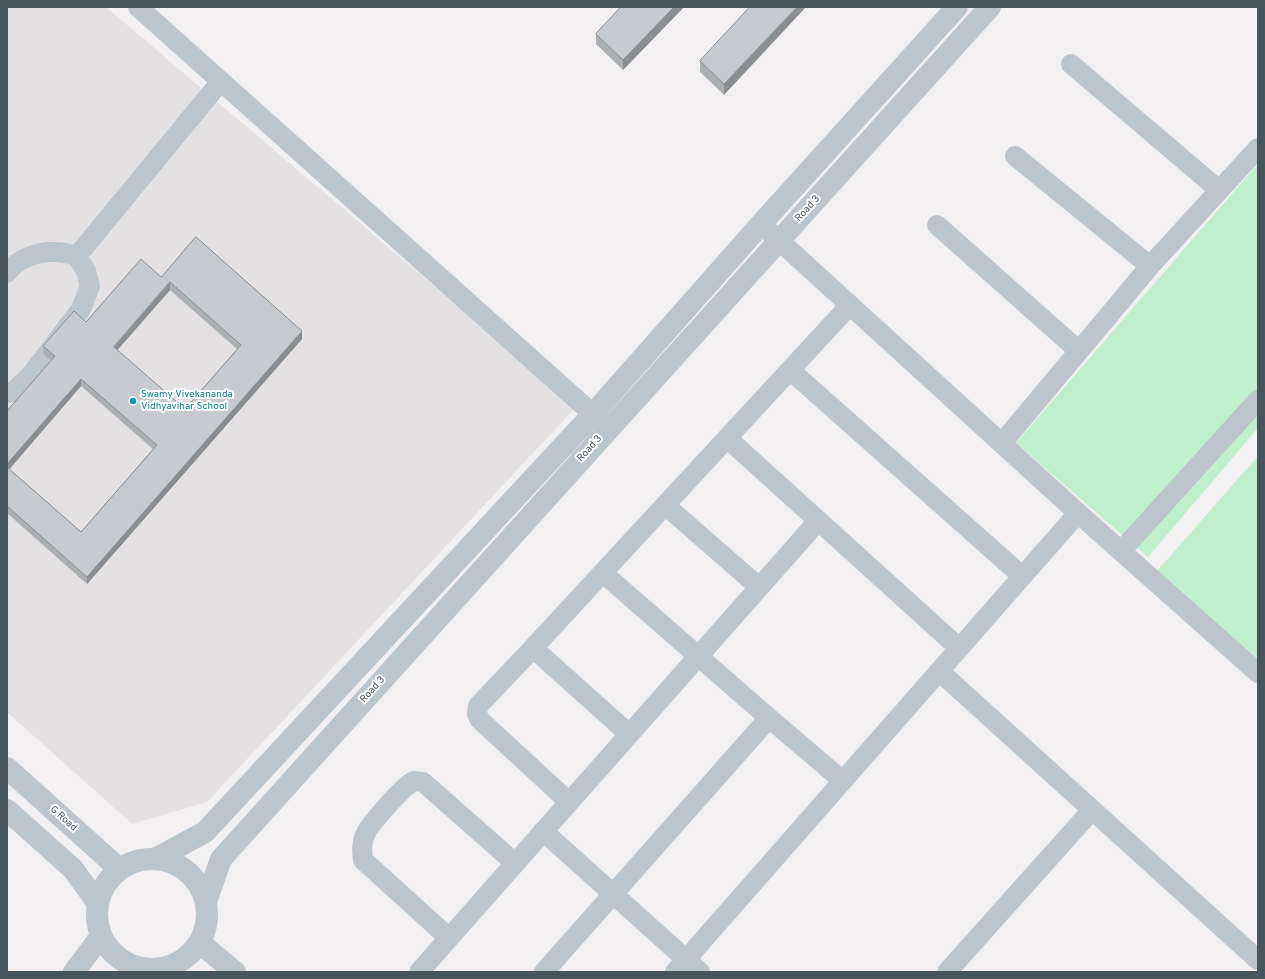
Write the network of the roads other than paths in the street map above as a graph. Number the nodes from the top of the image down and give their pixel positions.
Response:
1 (138, 7) edge
2 (957, 7) edge
3 (990, 7) edge
4 (1071, 64) dead end
5 (221, 81) junction
6 (1258, 148) edge
7 (1015, 156) dead end
8 (1219, 190) junction
9 (761, 224) junction
10 (937, 225) dead end
11 (779, 241) junction
12 (78, 256) junction
13 (1150, 266) junction
14 (7, 272) edge
15 (850, 305) junction
16 (1079, 351) junction
17 (790, 370) junction
18 (7, 394) edge
19 (1258, 400) edge
20 (601, 421) junction
21 (727, 438) junction
22 (1002, 443) junction
23 (665, 505) junction
24 (1078, 513) junction
25 (818, 520) junction
26 (1122, 551) junction
27 (603, 573) junction
28 (1022, 576) junction
29 (759, 586) junction
30 (533, 648) junction
31 (959, 648) junction
32 (698, 656) junction
33 (939, 671) junction
34 (1258, 673) edge
35 (769, 718) junction
36 (629, 734) junction
37 (7, 768) edge
38 (843, 781) junction
39 (569, 802) junction
40 (7, 810) edge
41 (1092, 810) junction
42 (543, 831) junction
43 (156, 858) junction
44 (516, 863) junction
45 (120, 868) junction
46 (614, 894) junction
47 (98, 902) junction
48 (206, 902) junction
49 (101, 936) junction
50 (449, 938) junction
51 (200, 943) junction
52 (1258, 960) edge
53 (125, 968) edge
54 (687, 968) edge
55 (177, 969) edge
56 (74, 972) edge
57 (235, 972) edge
58 (419, 972) edge
59 (544, 972) edge
60 (947, 972) edge

1 - 5 street
2 - 9 street, Road 3
3 - 11 street, Road 3
4 - 8 street
5 - 12 street
5 - 20 street
6 - 8 street
7 - 13 street
8 - 13 street
9 - 11 street
9 - 20 street, Road 3
10 - 16 street
11 - 15 street
11 - 20 street, Road 3
12 - 14 street
12 - 18 street
13 - 16 street
15 - 17 street
15 - 22 street
16 - 22 street
17 - 21 street
17 - 28 street
19 - 26 street
20 - 43 street, Road 3
20 - 48 street, Road 3
21 - 23 street
21 - 25 street
22 - 24 street
23 - 27 street
23 - 29 street
24 - 26 street
24 - 28 street
25 - 29 street
25 - 31 street
26 - 34 street
27 - 30 street
27 - 32 street
28 - 31 street
29 - 32 street
30 - 36 street
30 - 39 street
31 - 33 street
32 - 35 street
32 - 36 street
33 - 38 street
33 - 41 street
35 - 38 street
35 - 46 street
36 - 39 street
37 - 45 street, G Road
38 - 54 street
39 - 42 street
40 - 47 street
41 - 52 street
41 - 60 street
42 - 44 street
42 - 46 street
43 - 45 street
43 - 48 street
44 - 50 street
44 - 50 street
45 - 47 street
46 - 54 street
46 - 59 street
47 - 49 street
48 - 51 street
49 - 53 street
49 - 56 street
50 - 58 street
51 - 55 street
51 - 57 street
53 - 55 street

